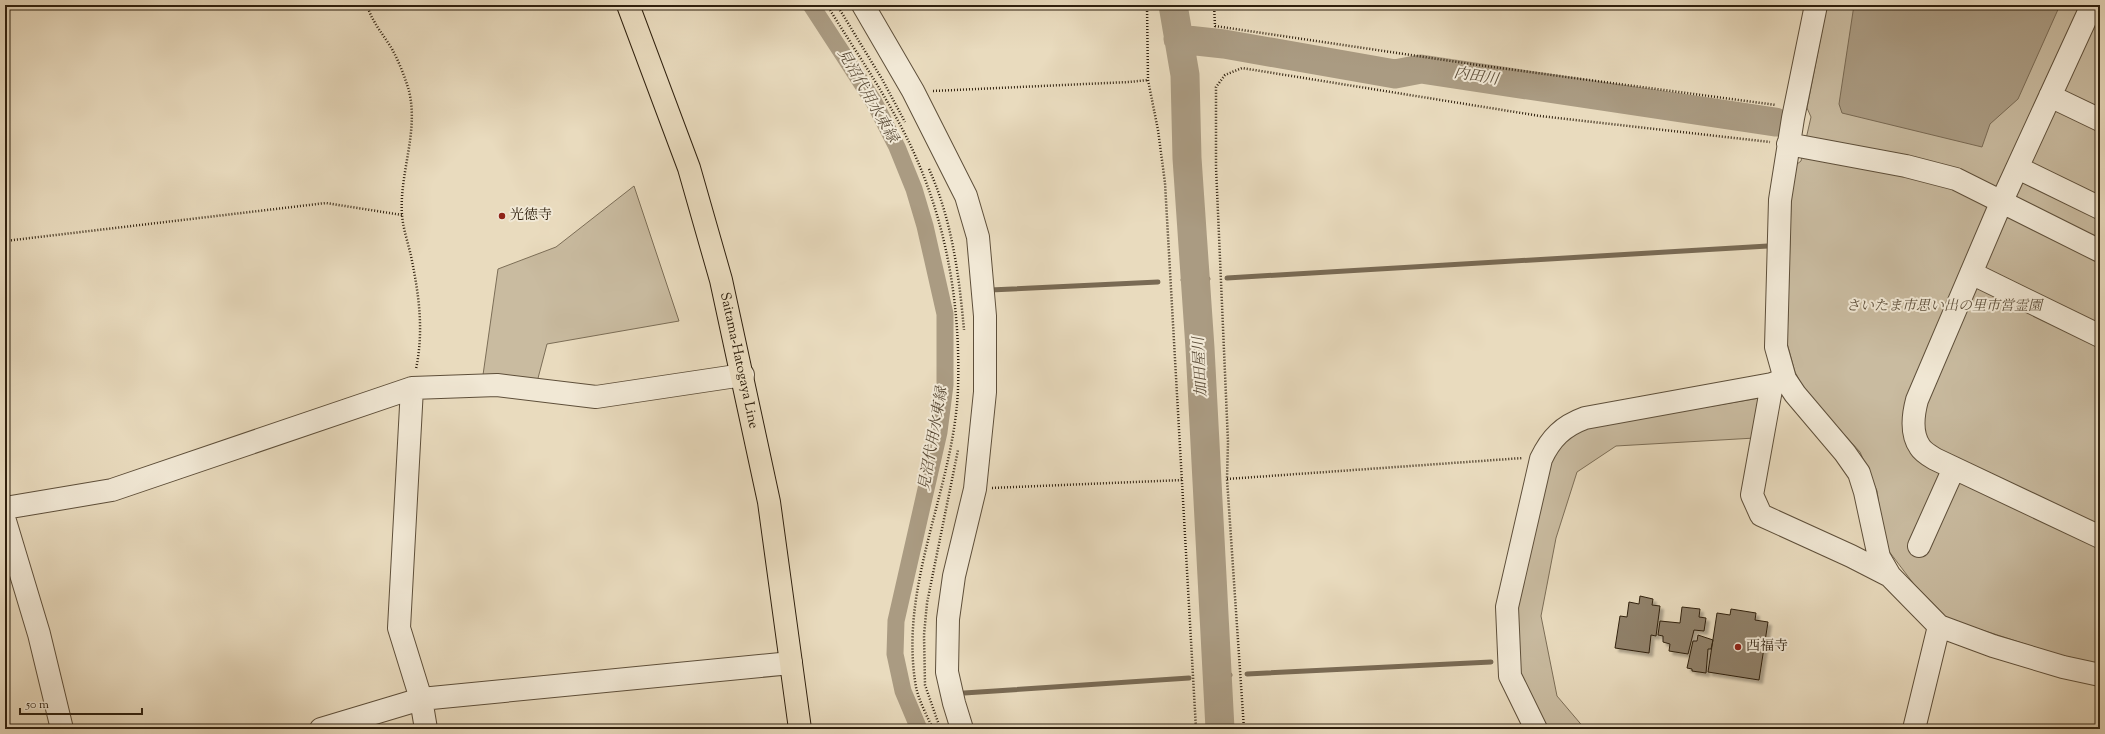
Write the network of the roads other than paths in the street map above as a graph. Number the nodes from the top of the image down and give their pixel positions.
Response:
1 (628, 5) edge
2 (863, 5) edge
3 (1816, 5) edge
4 (2092, 5) edge
5 (2050, 96) junction
6 (2100, 120) edge
7 (1792, 126) junction
8 (2018, 168) junction
9 (2002, 203) junction
10 (2100, 208) edge
11 (2100, 251) edge
12 (1971, 273) junction
13 (2100, 336) edge
14 (743, 374) junction
15 (1778, 381) junction
16 (412, 388) junction
17 (1954, 468) junction
18 (5, 508) edge
19 (5, 521) edge
20 (2100, 537) edge
21 (1919, 546) dead end
22 (1890, 576) junction
23 (1939, 626) junction
24 (792, 662) junction
25 (2100, 675) edge
26 (421, 699) junction
27 (62, 729) edge
28 (321, 729) edge
29 (426, 729) edge
30 (800, 729) edge
31 (962, 729) edge
32 (1536, 729) edge
33 (1914, 729) edge

1 - 14 main road, Saitama-Hatogaya Line
2 - 31 street
3 - 7 street
4 - 5 street
5 - 6 street
5 - 8 street
7 - 9 street
7 - 15 street
8 - 9 street
8 - 10 street
9 - 11 street
9 - 12 street
12 - 13 street
12 - 17 street
14 - 16 street
14 - 24 main road, Saitama-Hatogaya Line
15 - 22 street
15 - 22 street
15 - 32 street
16 - 18 street
16 - 26 street
17 - 20 street
17 - 21 street
19 - 27 street
22 - 23 street
23 - 25 street
23 - 33 street
24 - 26 street
24 - 30 main road, Saitama-Hatogaya Line
26 - 28 street
26 - 29 street

